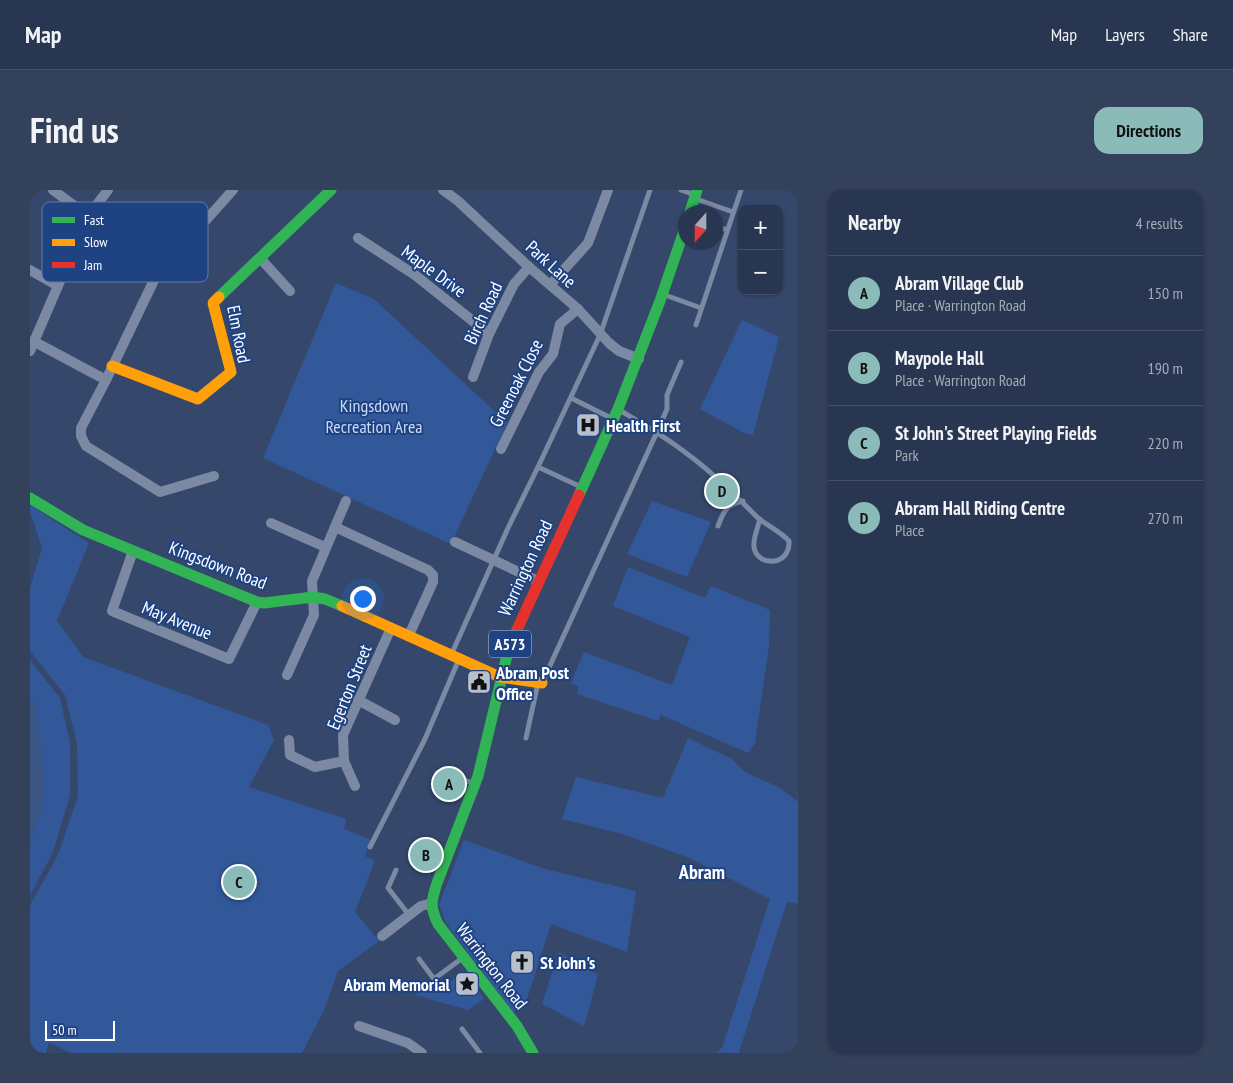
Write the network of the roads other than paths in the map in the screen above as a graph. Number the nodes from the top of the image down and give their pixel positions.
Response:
1 (53, 190) edge
2 (108, 190) edge
3 (233, 190) edge
4 (331, 190) edge
5 (443, 190) edge
6 (608, 190) edge
7 (650, 190) edge
8 (681, 190) edge
9 (741, 190) edge
10 (696, 195) edge
11 (69, 202) edge
12 (99, 202) edge
13 (734, 212) junction
14 (208, 218) edge
15 (723, 229) edge
16 (727, 230) junction
17 (358, 238) dead end
18 (678, 248) edge
19 (260, 258) junction
20 (529, 266) junction
21 (30, 270) edge
22 (42, 277) edge
23 (51, 282) edge
24 (60, 282) edge
25 (153, 282) edge
26 (551, 284) junction
27 (58, 286) junction
28 (290, 291) dead end
29 (662, 294) junction
30 (702, 308) junction
31 (578, 309) junction
32 (696, 325) dead end
33 (489, 334) junction
34 (600, 335) junction
35 (32, 346) edge
36 (638, 359) junction
37 (681, 362) dead end
38 (112, 366) junction
39 (473, 377) dead end
40 (106, 380) junction
41 (571, 398) junction
42 (616, 414) junction
43 (657, 432) junction
44 (501, 449) dead end
45 (538, 467) junction
46 (214, 476) dead end
47 (582, 488) junction
48 (30, 498) edge
49 (346, 501) dead end
50 (743, 501) junction
51 (760, 519) junction
52 (271, 523) dead end
53 (718, 526) dead end
54 (335, 527) junction
55 (455, 542) dead end
56 (325, 547) junction
57 (133, 550) junction
58 (494, 561) junction
59 (538, 581) junction
60 (313, 597) junction
61 (257, 602) junction
62 (391, 628) junction
63 (409, 635) junction
64 (455, 656) junction
65 (287, 675) dead end
66 (500, 677) junction
67 (540, 683) junction
68 (358, 700) junction
69 (395, 720) dead end
70 (526, 738) dead end
71 (289, 740) dead end
72 (344, 760) junction
73 (437, 773) dead end
74 (475, 784) junction
75 (355, 786) dead end
76 (370, 847) dead end
77 (396, 870) dead end
78 (432, 903) junction
79 (410, 915) junction
80 (382, 936) dead end
81 (463, 957) junction
82 (418, 959) dead end
83 (359, 1026) dead end
84 (462, 1029) dead end
85 (529, 1051) edge
86 (422, 1053) edge
87 (480, 1053) edge

1 - 11 street
2 - 12 street
3 - 14 street
4 - 19 street, Elm Road
5 - 20 street, Park Lane
6 - 26 street
7 - 34 lane
8 - 10 lane
9 - 13 lane
10 - 13 lane
13 - 16 lane
15 - 16 lane
16 - 30 lane
17 - 33 street, Maple Drive
18 - 29 street, Warrington Road / A573
19 - 28 street
19 - 38 street, Elm Road
20 - 26 street, Park Lane
20 - 33 street, Birch Road
21 - 22 street
23 - 27 street
24 - 27 street
25 - 38 street
26 - 31 street, Park Lane
27 - 35 street
29 - 30 lane
29 - 36 street, Warrington Road / A573
30 - 32 lane
31 - 34 street, Park Lane
31 - 44 street, Greenoak Close
33 - 39 street, Birch Road
34 - 36 street, Park Lane
34 - 41 lane
35 - 40 street
36 - 42 street, Warrington Road / A573
37 - 43 lane
38 - 40 street
40 - 46 street
41 - 42 lane
41 - 45 lane
42 - 43 lane
42 - 47 street, Warrington Road / A573
43 - 50 lane
43 - 67 lane
45 - 47 lane
45 - 58 lane
47 - 59 street, Warrington Road / A573
48 - 57 street, Kingsdown Road
49 - 54 street
50 - 51 lane
50 - 53 lane
51 - 51 lane
52 - 56 street
54 - 56 street
54 - 63 street
55 - 58 street
56 - 60 street
57 - 61 street, Kingsdown Road
57 - 61 street, May Avenue
58 - 59 street
58 - 64 lane
59 - 66 street, Warrington Road / A573
60 - 61 street, Kingsdown Road
60 - 62 street, Kingsdown Road
60 - 65 street
62 - 63 street, Kingsdown Road
62 - 68 street, Egerton Street
63 - 64 street, Kingsdown Road
64 - 66 street, Kingsdown Road
64 - 76 lane
66 - 67 street, Kingsdown Road
66 - 74 street, Warrington Road / A573
67 - 70 lane
68 - 69 street
68 - 72 street, Egerton Street
71 - 72 street
72 - 75 street, Egerton Street
73 - 74 lane
74 - 78 street, Warrington Road / A573
77 - 79 lane
78 - 79 street
78 - 81 street, Warrington Road
79 - 80 street
81 - 82 lane
81 - 85 street, Warrington Road
83 - 86 street
84 - 87 lane

